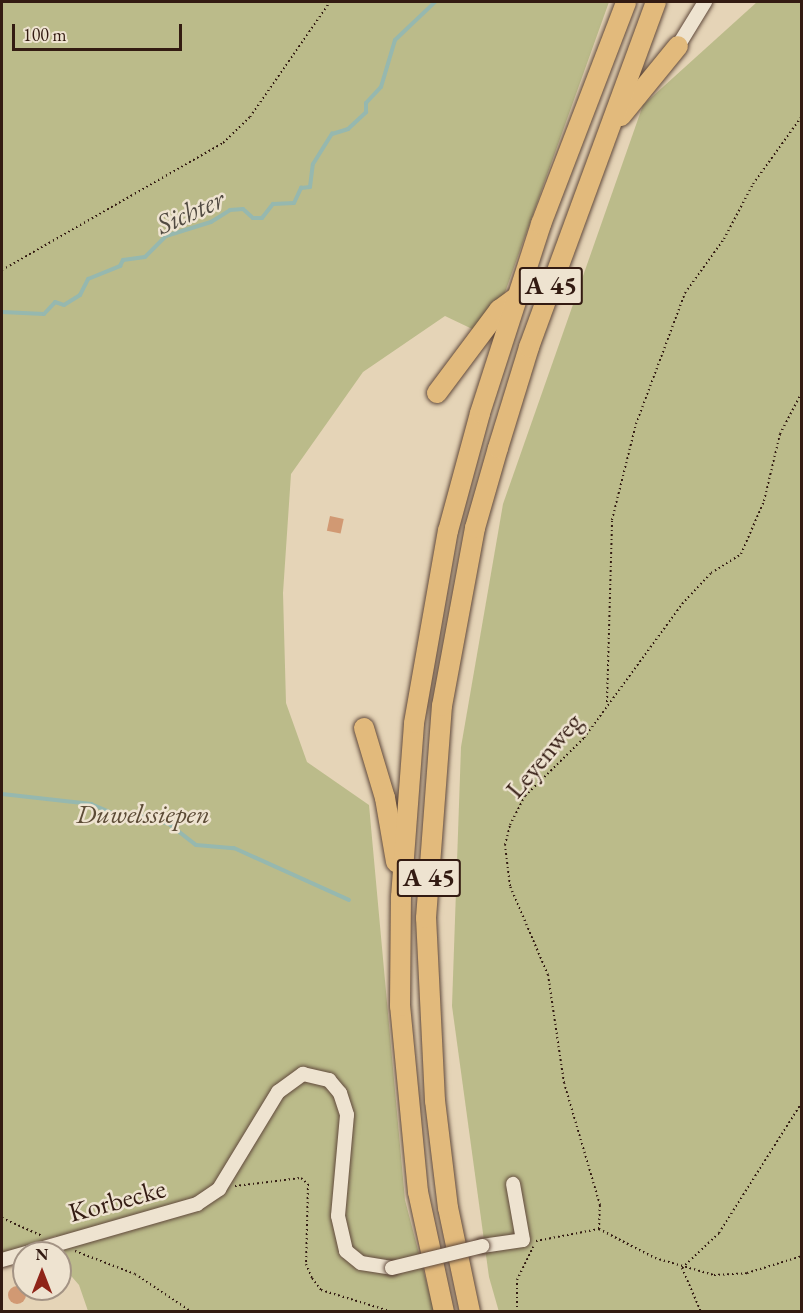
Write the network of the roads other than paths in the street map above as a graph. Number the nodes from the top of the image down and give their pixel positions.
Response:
1 (626, 2) edge
2 (656, 2) edge
3 (705, 2) edge
4 (678, 46) joint
5 (611, 126) junction
6 (518, 296) junction
7 (438, 393) dead end
8 (364, 728) dead end
9 (401, 897) junction
10 (513, 1184) dead end
11 (2, 1260) edge
12 (444, 1311) edge
13 (470, 1311) edge

1 - 6 highway, A 45
2 - 5 highway, A 45
3 - 4 street
4 - 5 highway
5 - 13 highway, A 45
6 - 7 highway
6 - 9 highway, A 45
8 - 9 highway
9 - 12 highway, A 45
10 - 11 street, Korbecke, bridge

